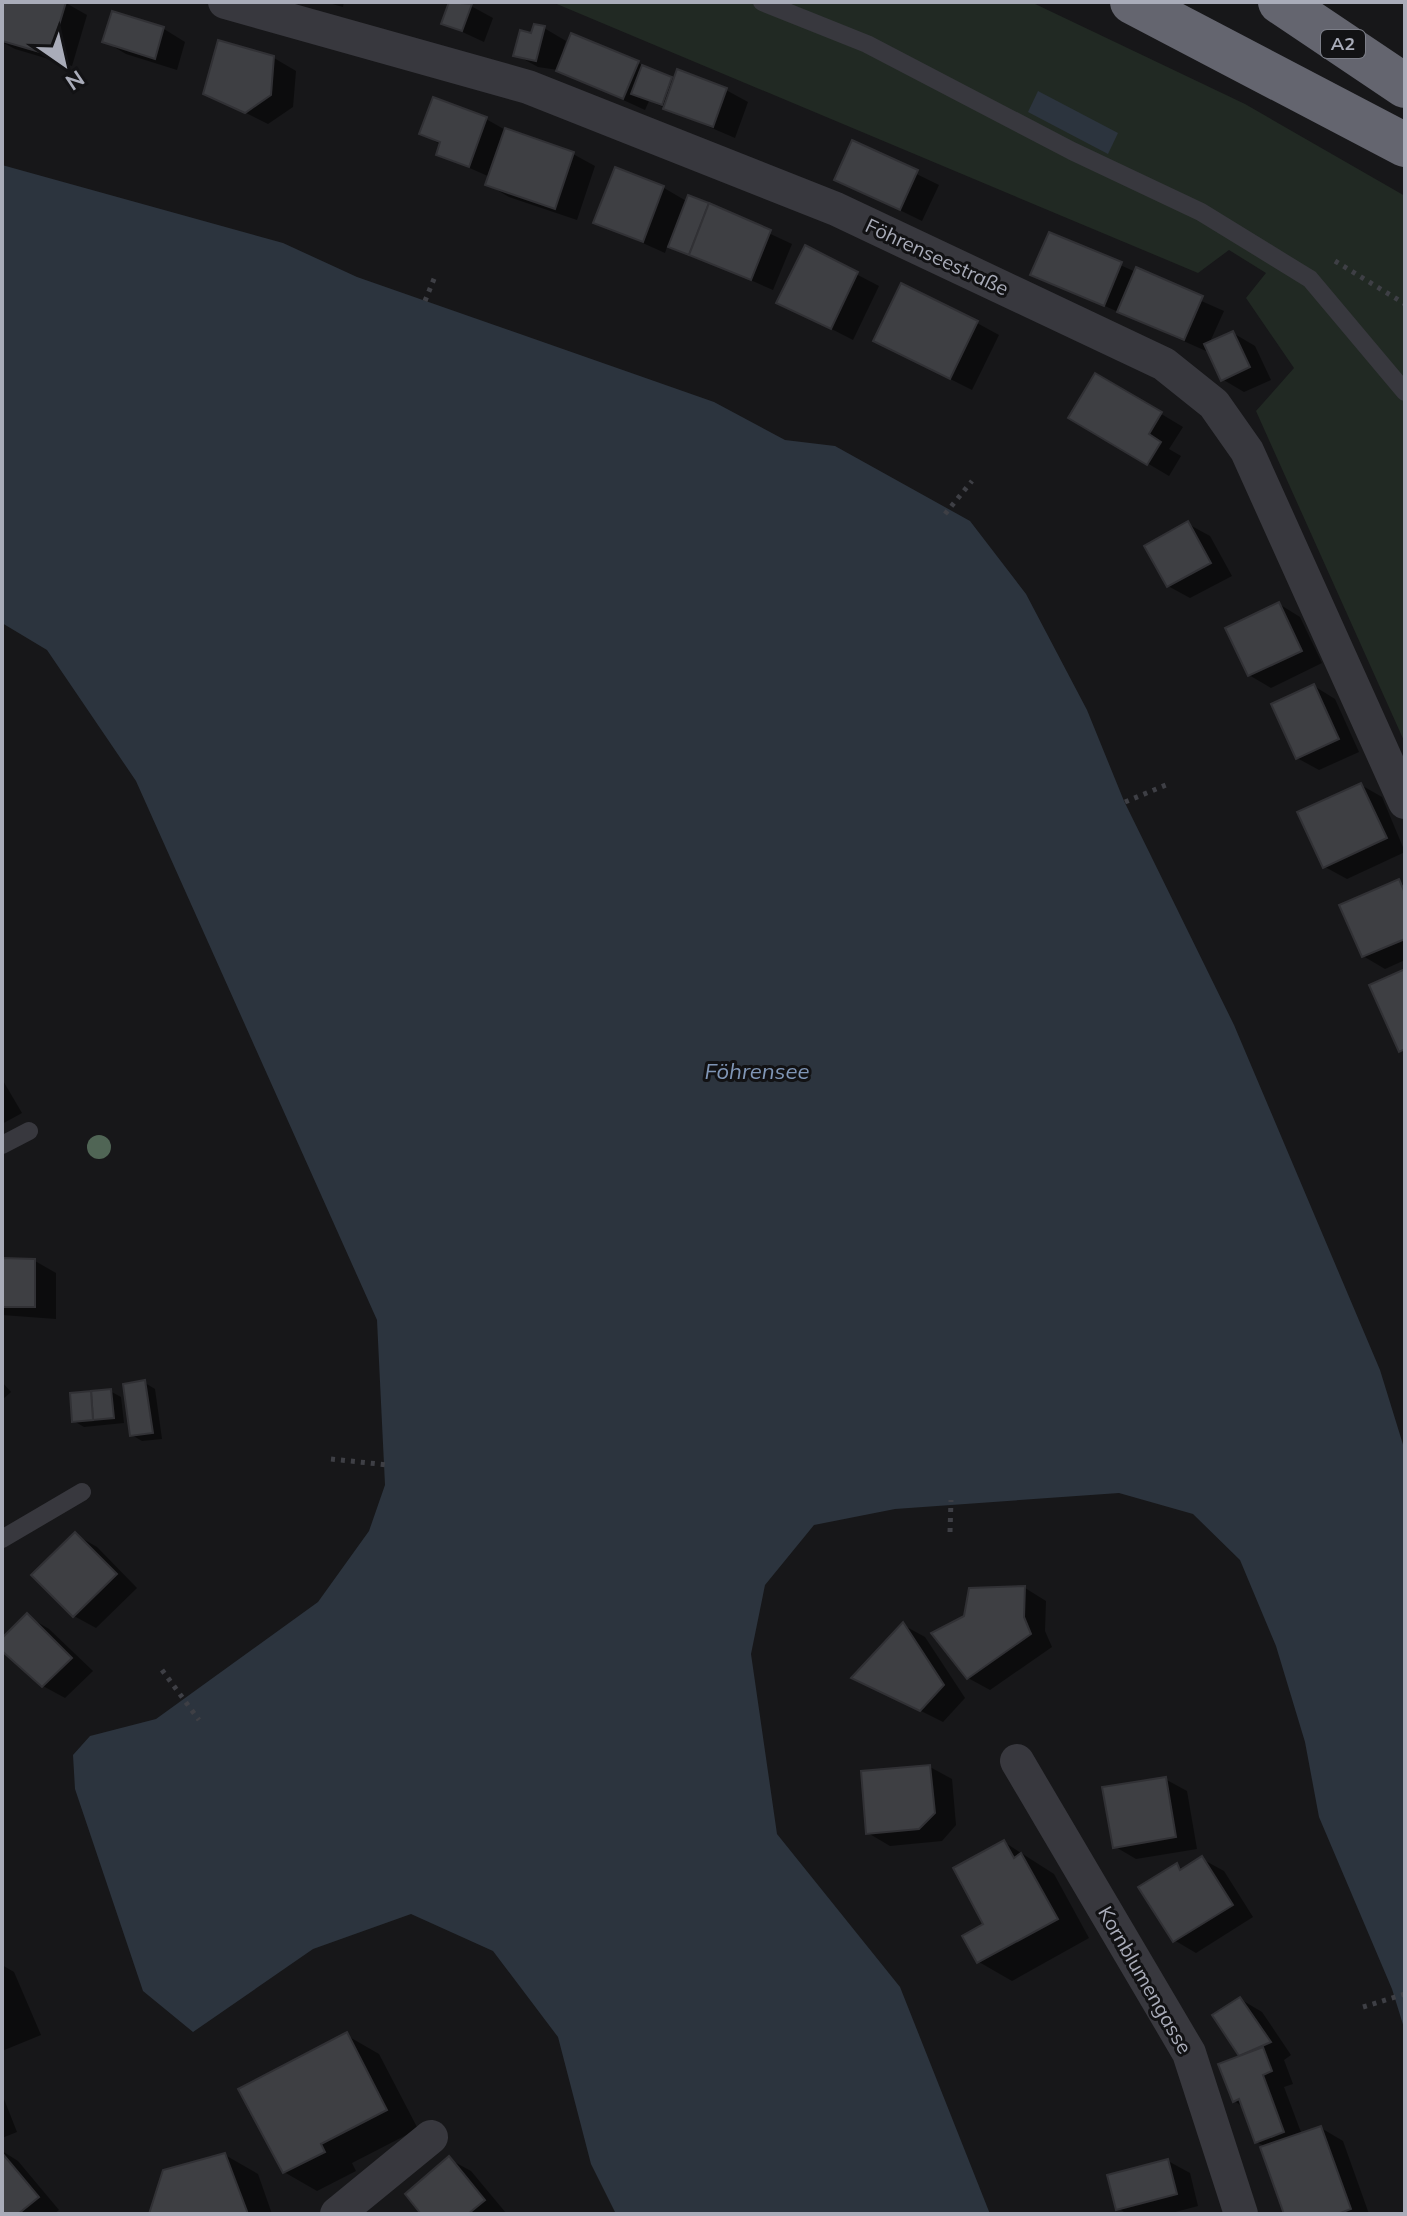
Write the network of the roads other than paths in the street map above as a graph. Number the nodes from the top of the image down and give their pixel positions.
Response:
1 (225, 2) edge
2 (762, 2) edge
3 (1132, 2) edge
4 (1280, 2) edge
5 (1405, 86) edge
6 (1405, 145) edge
7 (1405, 392) edge
8 (1405, 802) edge
9 (29, 1131) dead end
10 (2, 1145) edge
11 (82, 1492) dead end
12 (2, 1539) edge
13 (1017, 1761) dead end
14 (431, 2137) dead end
15 (337, 2214) edge
16 (1241, 2214) edge

1 - 8 street, Föhrenseestraße
2 - 7 lane
3 - 6 highway
4 - 5 highway, A2
9 - 10 lane
11 - 12 lane
13 - 16 street, Kornblumengasse
14 - 15 street

